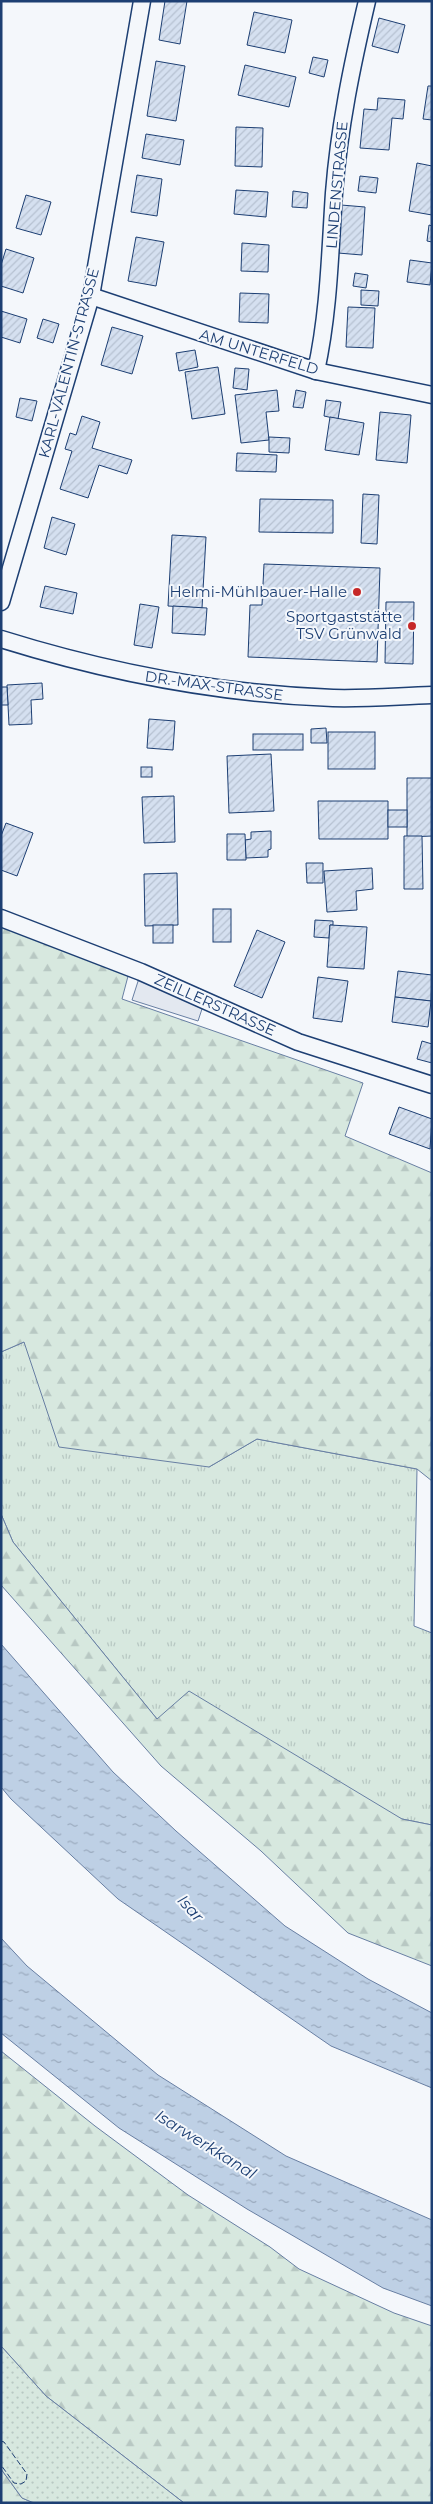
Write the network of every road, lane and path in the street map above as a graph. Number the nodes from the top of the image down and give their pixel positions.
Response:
1 (142, 1) edge
2 (367, 1) edge
3 (91, 296) junction
4 (316, 371) junction
5 (432, 395) edge
6 (1, 602) edge
7 (1, 639) edge
8 (432, 695) edge
9 (1, 918) edge
10 (432, 1085) edge

1 - 3 street, KARL-VALENTIN-STRASSE
2 - 4 street, LINDENSTRASSE
3 - 4 street, AM UNTERFELD
3 - 6 street, KARL-VALENTIN-STRASSE
4 - 5 street, AM UNTERFELD
7 - 8 street, DR.-MAX-STRASSE
9 - 10 street, ZEILLERSTRASSE

